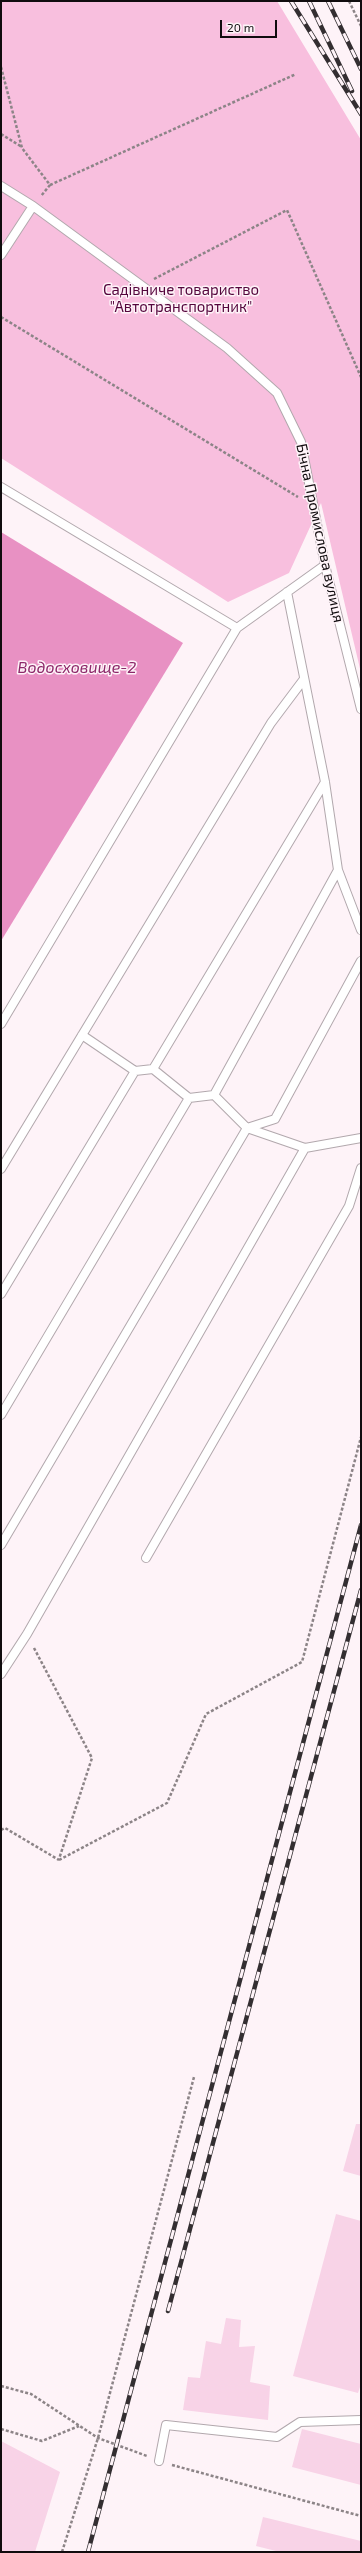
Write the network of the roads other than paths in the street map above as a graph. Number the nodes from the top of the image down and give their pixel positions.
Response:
1 (1, 186) edge
2 (33, 206) junction
3 (1, 255) edge
4 (1, 486) edge
5 (325, 565) junction
6 (287, 592) junction
7 (236, 628) junction
8 (304, 679) junction
9 (361, 709) edge
10 (324, 782) junction
11 (338, 870) junction
12 (361, 930) edge
13 (361, 961) edge
14 (1, 1024) edge
15 (82, 1036) junction
16 (153, 1069) junction
17 (135, 1071) junction
18 (214, 1095) junction
19 (189, 1098) junction
20 (247, 1128) junction
21 (361, 1138) edge
22 (305, 1148) junction
23 (361, 1168) edge
24 (1, 1170) edge
25 (1, 1294) edge
26 (1, 1415) edge
27 (1, 1545) edge
28 (146, 1558) dead end
29 (1, 1674) edge
30 (361, 2420) edge
31 (159, 2461) road end

1 - 2 lane, Бічна Промислова вулиця
2 - 3 lane
2 - 5 lane, Бічна Промислова вулиця
4 - 7 lane
5 - 6 lane
5 - 9 lane, Бічна Промислова вулиця
6 - 7 lane
6 - 8 lane
7 - 14 lane
8 - 10 lane
8 - 15 lane
10 - 11 lane
10 - 16 lane
11 - 12 lane
11 - 18 lane
13 - 20 lane
15 - 17 lane
15 - 24 lane
16 - 17 lane
16 - 19 lane
17 - 25 lane
18 - 19 lane
18 - 20 lane
19 - 26 lane
20 - 22 lane
20 - 27 lane
21 - 22 lane
22 - 29 lane
23 - 28 lane
30 - 31 lane

